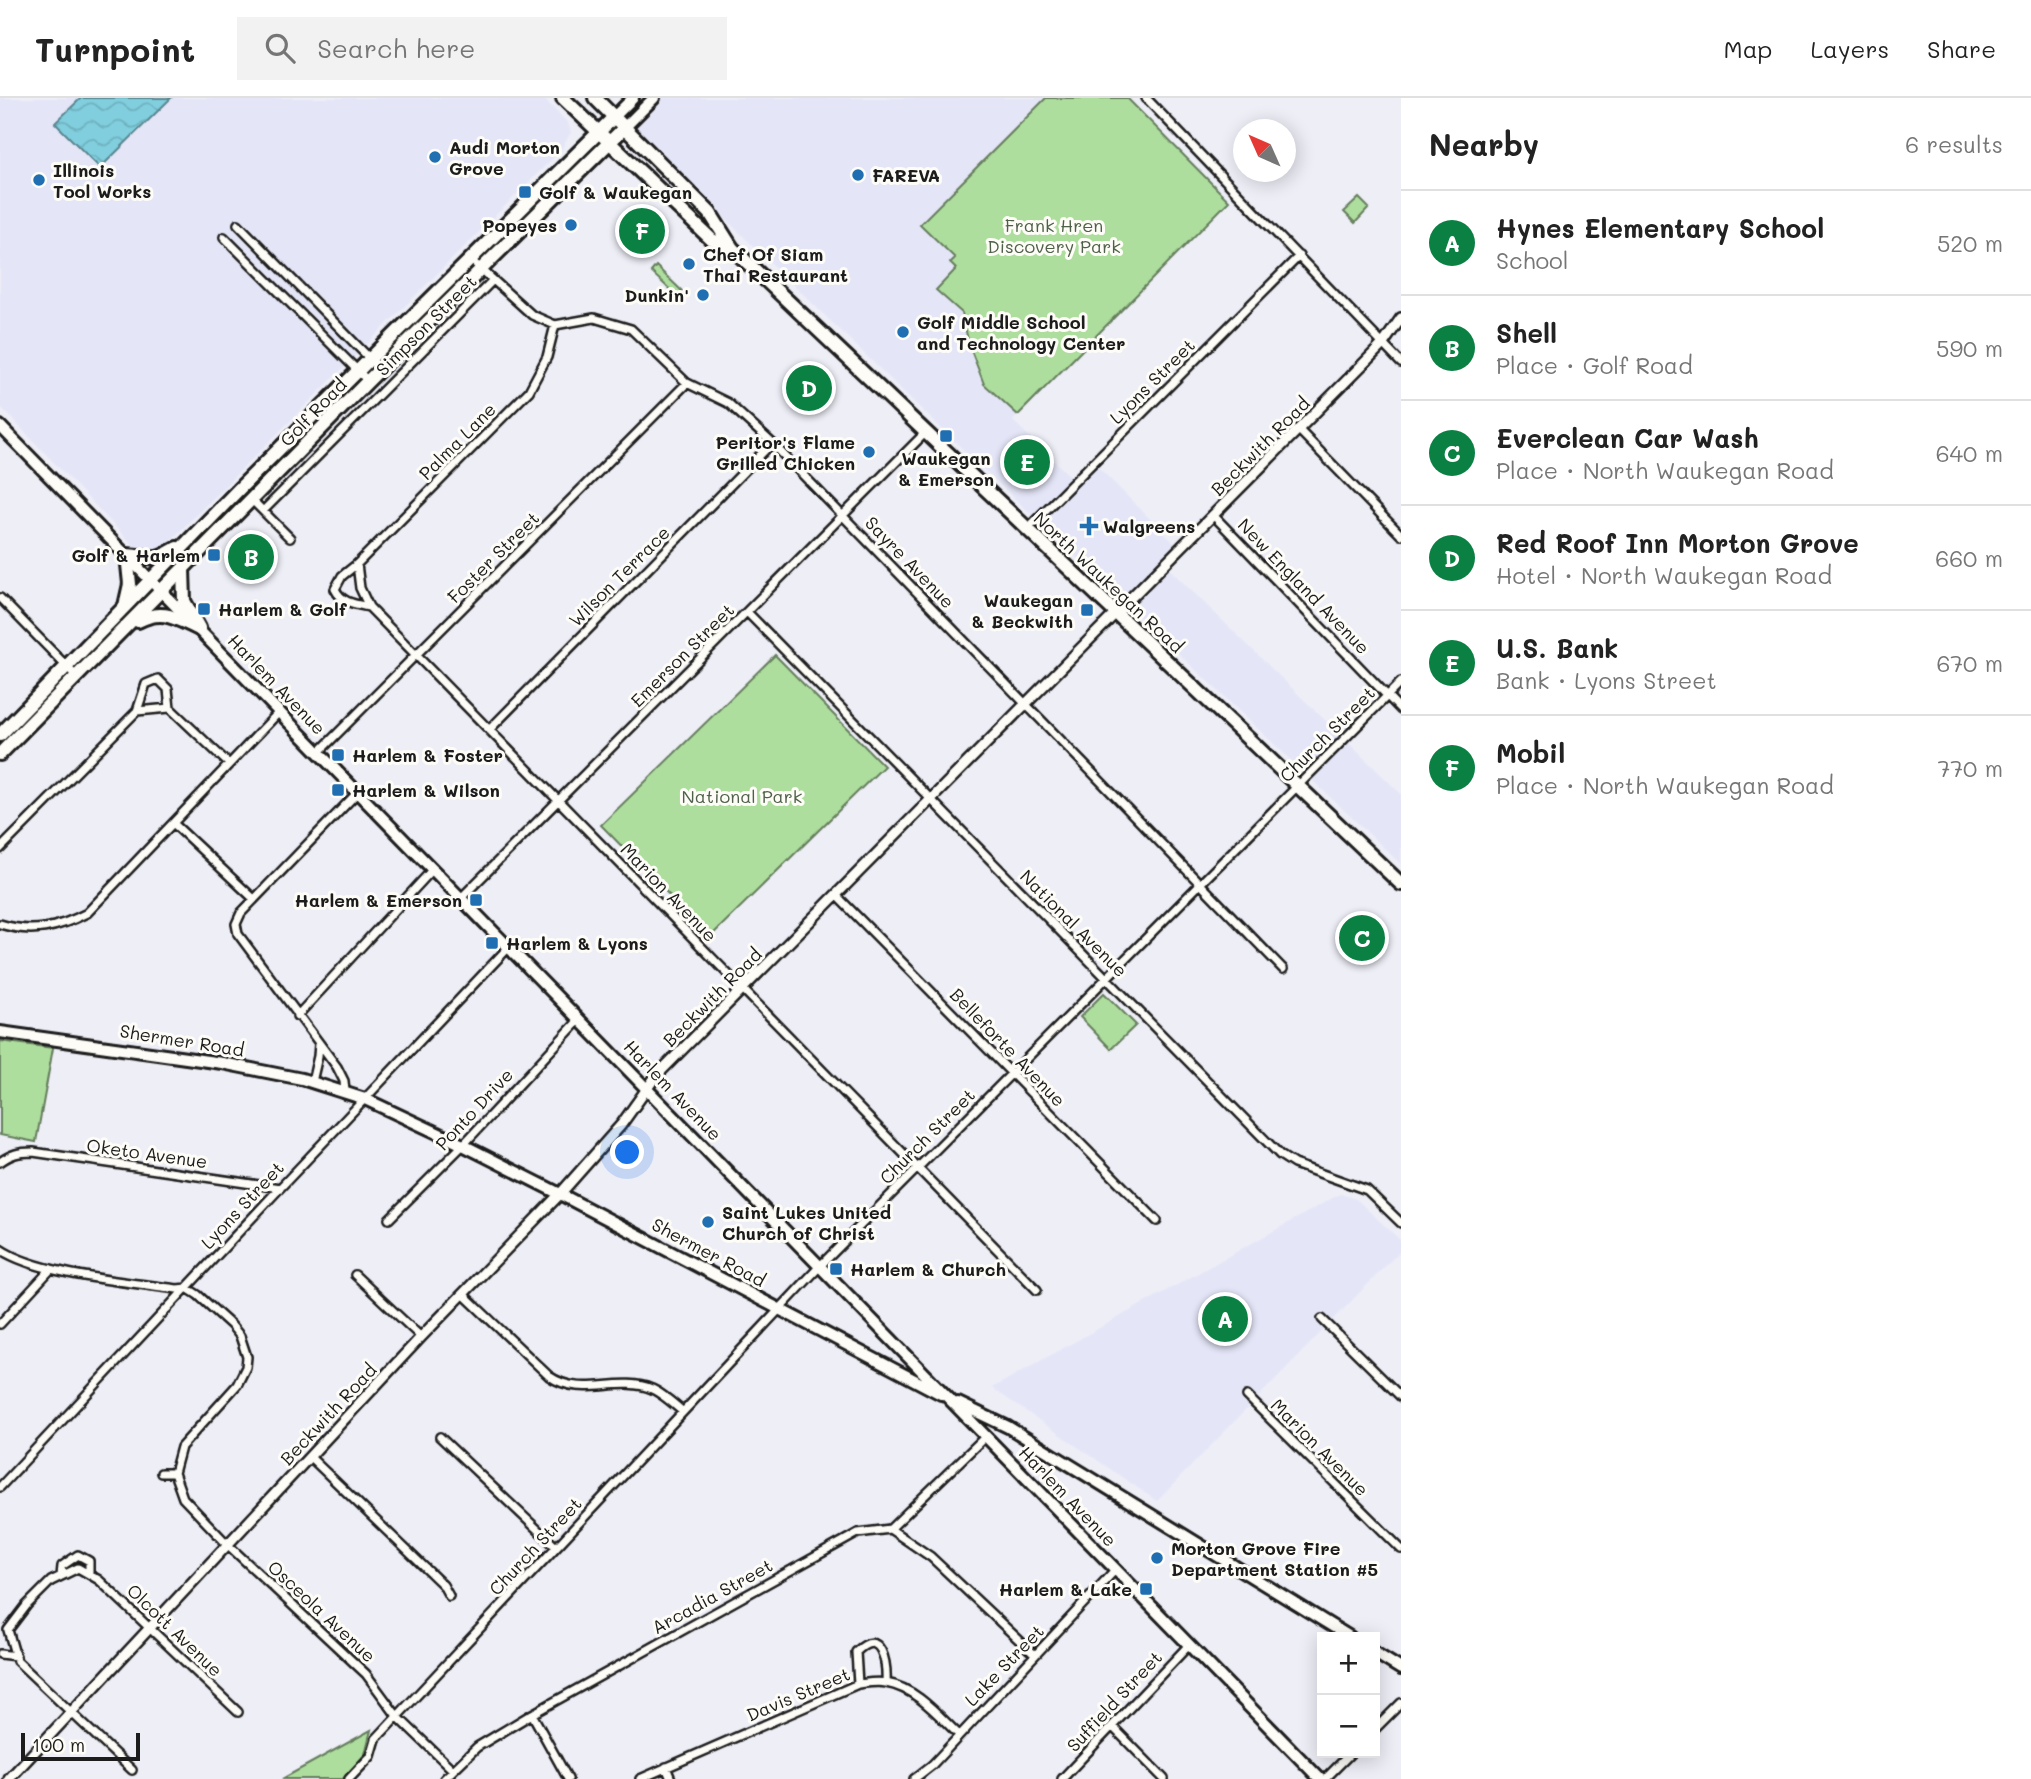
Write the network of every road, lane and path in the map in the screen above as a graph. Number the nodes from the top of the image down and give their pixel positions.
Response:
1 (563, 98) edge
2 (595, 98) edge
3 (633, 98) edge
4 (654, 98) edge
5 (1146, 98) edge
6 (614, 117) junction
7 (625, 127) junction
8 (598, 132) junction
9 (609, 143) junction
10 (238, 224) dead end
11 (224, 237) dead end
12 (732, 248) junction
13 (1299, 256) junction
14 (470, 259) junction
15 (481, 269) junction
16 (492, 281) junction
17 (1401, 318) edge
18 (555, 325) junction
19 (1382, 344) junction
20 (370, 358) junction
21 (1401, 363) edge
22 (380, 369) junction
23 (357, 371) junction
24 (368, 381) junction
25 (687, 383) junction
26 (0, 426) edge
27 (1298, 429) junction
28 (925, 433) junction
29 (772, 443) junction
30 (253, 500) junction
31 (263, 511) junction
32 (842, 515) junction
33 (1213, 515) junction
34 (1027, 529) junction
35 (1401, 535) edge
36 (290, 538) dead end
37 (187, 544) junction
38 (127, 555) junction
39 (357, 564) junction
40 (183, 569) junction
41 (151, 580) junction
42 (162, 590) junction
43 (0, 598) edge
44 (125, 607) junction
45 (369, 607) junction
46 (747, 612) junction
47 (1116, 612) junction
48 (125, 627) junction
49 (199, 629) junction
50 (417, 656) junction
51 (71, 671) junction
52 (1401, 682) edge
53 (1387, 696) junction
54 (1026, 704) junction
55 (170, 708) junction
56 (1401, 710) edge
57 (137, 711) junction
58 (279, 711) junction
59 (489, 730) junction
60 (0, 735) edge
61 (319, 752) junction
62 (0, 754) edge
63 (229, 764) junction
64 (1299, 785) junction
65 (358, 792) junction
66 (931, 799) junction
67 (558, 800) junction
68 (173, 823) junction
69 (0, 849) edge
70 (433, 869) junction
71 (1200, 884) junction
72 (1401, 884) edge
73 (836, 895) junction
74 (461, 898) junction
75 (254, 899) junction
76 (0, 923) edge
77 (509, 947) junction
78 (1283, 969) dead end
79 (1107, 978) junction
80 (742, 989) junction
81 (297, 1016) junction
82 (580, 1019) junction
83 (0, 1032) edge
84 (318, 1044) junction
85 (1012, 1073) junction
86 (312, 1082) junction
87 (647, 1088) junction
88 (345, 1091) junction
89 (365, 1099) junction
90 (463, 1144) junction
91 (0, 1162) edge
92 (918, 1168) junction
93 (280, 1188) junction
94 (560, 1194) junction
95 (389, 1219) dead end
96 (1157, 1221) dead end
97 (1401, 1223) edge
98 (0, 1249) edge
99 (820, 1266) junction
100 (51, 1269) junction
101 (355, 1275) dead end
102 (187, 1288) junction
103 (1037, 1290) dead end
104 (463, 1294) junction
105 (780, 1309) junction
106 (1322, 1319) dead end
107 (0, 1324) edge
108 (421, 1337) junction
109 (247, 1357) junction
110 (257, 1357) dead end
111 (1247, 1396) dead end
112 (1401, 1397) edge
113 (953, 1400) junction
114 (683, 1412) junction
115 (986, 1436) junction
116 (440, 1437) dead end
117 (310, 1457) junction
118 (161, 1473) dead end
119 (174, 1473) junction
120 (0, 1487) edge
121 (890, 1529) junction
122 (228, 1545) junction
123 (556, 1547) junction
124 (1401, 1549) edge
125 (1115, 1570) junction
126 (89, 1574) junction
127 (61, 1576) junction
128 (449, 1596) dead end
129 (150, 1628) junction
130 (1342, 1632) edge
131 (9, 1633) junction
132 (0, 1638) edge
133 (1189, 1645) junction
134 (0, 1654) edge
135 (1035, 1655) junction
136 (16, 1656) junction
137 (1380, 1656) edge
138 (1401, 1669) edge
139 (886, 1683) junction
140 (858, 1684) junction
141 (1401, 1703) edge
142 (238, 1712) dead end
143 (72, 1713) junction
144 (532, 1714) junction
145 (397, 1716) junction
146 (1380, 1724) edge
147 (1112, 1726) junction
148 (959, 1735) junction
149 (1346, 1758) edge
150 (666, 1767) junction
151 (132, 1770) dead end
152 (453, 1770) junction
153 (9, 1779) edge
154 (349, 1779) edge
155 (444, 1779) edge
156 (568, 1779) edge
157 (640, 1779) edge
158 (671, 1779) edge
159 (914, 1779) edge
160 (1062, 1779) edge
161 (1164, 1779) edge
162 (1323, 1779) edge

1 - 8 main road, North Waukegan Road
2 - 6 main road, North Waukegan Road
3 - 6 main road, Golf Road
4 - 7 main road, Golf Road
5 - 13 street
6 - 7 main road, North Waukegan Road
6 - 8 main road, Golf Road
7 - 9 main road, Golf Road
7 - 12 main road, North Waukegan Road
8 - 9 main road, North Waukegan Road
8 - 14 main road, Golf Road
9 - 12 main road, North Waukegan Road
9 - 15 main road, Golf Road
10 - 20 street
11 - 23 street
12 - 28 main road, North Waukegan Road
13 - 19 street
13 - 34 street, Lyons Street
14 - 15 street
14 - 20 main road, Golf Road
15 - 16 street
15 - 22 main road, Golf Road
16 - 18 street
16 - 31 street, Simpson Street
17 - 19 street, Beckwith Road
18 - 25 street, Sayre Avenue
18 - 39 street, Palma Lane
19 - 21 street
19 - 27 street, Beckwith Road
20 - 22 street
20 - 23 main road, Golf Road
22 - 24 main road, Golf Road
23 - 24 street
23 - 37 main road, Golf Road
24 - 30 main road, Golf Road
25 - 29 street, Sayre Avenue
25 - 50 street, Foster Street
26 - 38 main road, Harlem Avenue
27 - 33 street, Beckwith Road
27 - 35 street
28 - 32 street, Emerson Street
28 - 34 main road, North Waukegan Road
29 - 32 street, Sayre Avenue
29 - 59 street, Wilson Terrace
30 - 31 street
30 - 40 main road, Golf Road
31 - 36 street
32 - 46 street, Emerson Street
32 - 54 street, Sayre Avenue
33 - 47 street, Beckwith Road
33 - 53 street, New England Avenue
34 - 47 main road, North Waukegan Road
37 - 38 main road
37 - 41 main road, Golf Road
38 - 41 main road, Harlem Avenue
38 - 44 main road
39 - 45 street, Marion Avenue
39 - 45 street, Palma Lane
40 - 42 main road, Golf Road
40 - 49 main road
41 - 42 main road, Harlem Avenue
41 - 44 main road, Golf Road
42 - 48 main road, Golf Road
42 - 49 main road, Harlem Avenue
43 - 51 street
44 - 51 main road, Golf Road
45 - 50 street, Marion Avenue
46 - 66 street, National Avenue
46 - 67 street, Emerson Street
47 - 54 street, Beckwith Road
47 - 64 main road, North Waukegan Road
48 - 49 main road
48 - 51 main road, Golf Road
49 - 58 main road, Harlem Avenue
50 - 59 street, Marion Avenue
50 - 61 street, Foster Street
51 - 60 main road, Golf Road
51 - 62 main road, Golf Road
52 - 53 street, Church Street
53 - 56 street, New England Avenue
53 - 64 street, Church Street
54 - 66 street, Beckwith Road
54 - 71 street, Sayre Avenue
55 - 57 street
55 - 57 street
55 - 63 street
57 - 69 street
58 - 61 main road, Harlem Avenue
58 - 63 street
59 - 67 street, Marion Avenue
61 - 65 main road, Harlem Avenue
63 - 68 street
64 - 71 street, Church Street
64 - 72 main road, North Waukegan Road
65 - 70 main road, Harlem Avenue
65 - 75 street
66 - 73 street, Beckwith Road
66 - 79 street, National Avenue
67 - 74 street, Emerson Street
67 - 80 street, Marion Avenue
68 - 75 street
68 - 76 street
70 - 74 main road, Harlem Avenue
70 - 81 street
71 - 78 street, Sayre Avenue
71 - 79 street, Church Street
73 - 80 street, Beckwith Road
73 - 85 street, Belleforte Avenue
74 - 77 main road, Harlem Avenue
75 - 81 street
77 - 82 main road, Harlem Avenue
77 - 89 street, Lyons Street
79 - 85 street, Church Street
79 - 97 street, National Avenue
80 - 87 street, Beckwith Road
80 - 92 street, Marion Avenue
81 - 84 street
82 - 87 main road, Harlem Avenue
82 - 90 street, Ponto Drive
83 - 86 main road, Shermer Road
84 - 86 street
84 - 88 street
85 - 92 street, Church Street
85 - 96 street, Belleforte Avenue
86 - 88 main road, Shermer Road
87 - 94 street, Beckwith Road
87 - 99 main road, Harlem Avenue
88 - 89 main road, Shermer Road
89 - 90 main road, Shermer Road
89 - 93 street, Lyons Street
90 - 94 main road, Shermer Road
90 - 95 street, Ponto Drive
91 - 93 street, Oketo Avenue
92 - 99 street, Church Street
92 - 103 street, Marion Avenue
93 - 102 street, Lyons Street
94 - 104 street, Beckwith Road
94 - 105 main road, Shermer Road
98 - 100 street
99 - 105 street, Church Street
99 - 113 main road, Harlem Avenue
100 - 102 street
100 - 107 street
101 - 108 street
102 - 109 street
102 - 120 street, Lyons Street
104 - 108 street, Beckwith Road
104 - 114 street
105 - 113 main road, Shermer Road
105 - 114 street, Church Street
106 - 112 street
108 - 117 street, Beckwith Road
109 - 110 street
109 - 119 street
111 - 124 street, Marion Avenue
113 - 115 main road, Harlem Avenue
113 - 130 main road, Shermer Road
114 - 123 street, Church Street
115 - 121 street
115 - 125 main road, Harlem Avenue
116 - 123 street
117 - 122 street, Beckwith Road
117 - 128 street
118 - 119 street
119 - 122 street, Osceola Avenue
121 - 135 street
121 - 144 street, Arcadia Street
122 - 129 street, Beckwith Road
122 - 145 street, Osceola Avenue
123 - 145 street, Church Street
125 - 133 main road, Harlem Avenue
125 - 135 street, Lake Street
126 - 127 street
126 - 127 street, Olcott Avenue
126 - 129 street, Olcott Avenue
127 - 131 street, Olcott Avenue
129 - 142 street, Olcott Avenue
129 - 143 street, Beckwith Road
131 - 132 street
131 - 136 street
133 - 147 street, Suffield Street
133 - 162 main road, Harlem Avenue
134 - 136 street
135 - 148 street, Lake Street
136 - 143 street
137 - 138 main road
139 - 140 street, Davis Street
139 - 140 street
139 - 148 street, Davis Street
140 - 150 street, Davis Street
141 - 146 street
143 - 151 street
143 - 153 street, Beckwith Road
144 - 152 street, Arcadia Street
144 - 156 street
145 - 152 street, Osceola Avenue
145 - 154 street, Church Street
147 - 160 street, Suffield Street
147 - 161 street
148 - 159 street, Lake Street
149 - 162 street
150 - 157 street, Davis Street
150 - 158 street
152 - 155 street, Arcadia Street

